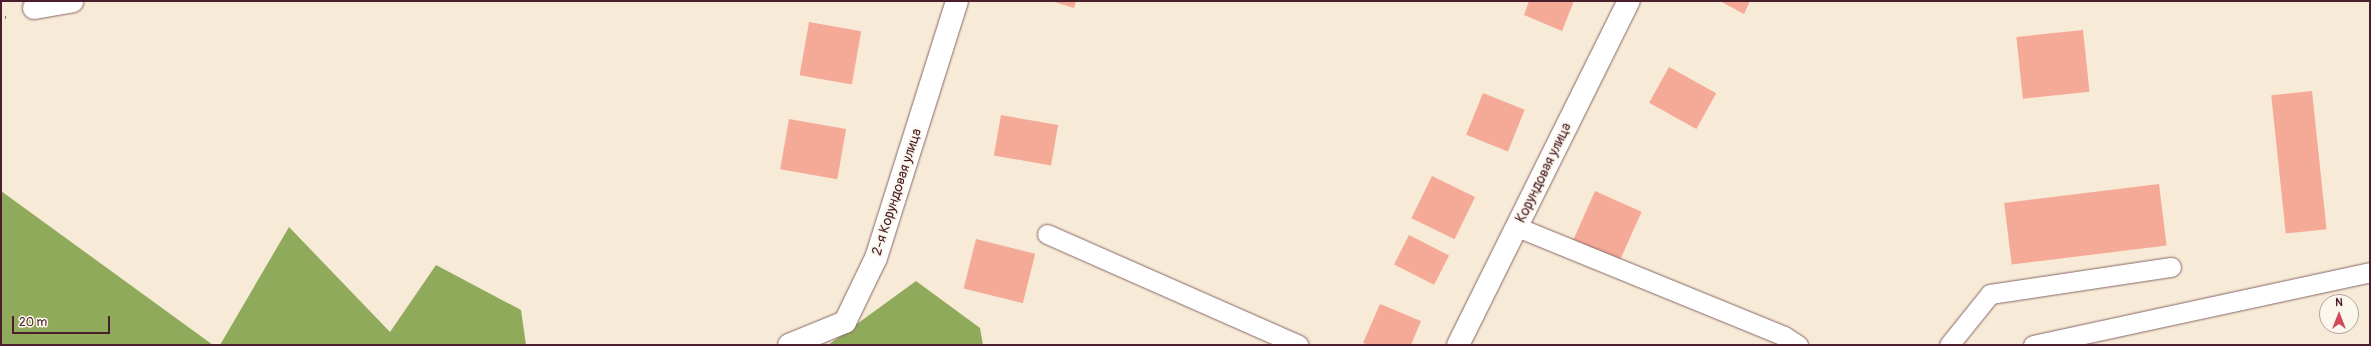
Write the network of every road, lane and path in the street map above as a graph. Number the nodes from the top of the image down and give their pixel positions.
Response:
1 (72, 1) edge
2 (957, 1) edge
3 (1629, 1) edge
4 (34, 8) dead end
5 (1517, 227) junction
6 (1047, 234) dead end
7 (2171, 267) dead end
8 (2370, 272) edge
9 (789, 345) edge
10 (1299, 345) edge
11 (1458, 345) edge
12 (1798, 345) edge
13 (1949, 345) edge
14 (2033, 345) edge

1 - 4 street
2 - 9 street, 2-я Корундовая улица
3 - 5 street, Корундовая улица
5 - 11 street, Корундовая улица
5 - 12 lane
6 - 10 lane
7 - 13 lane
8 - 14 lane

